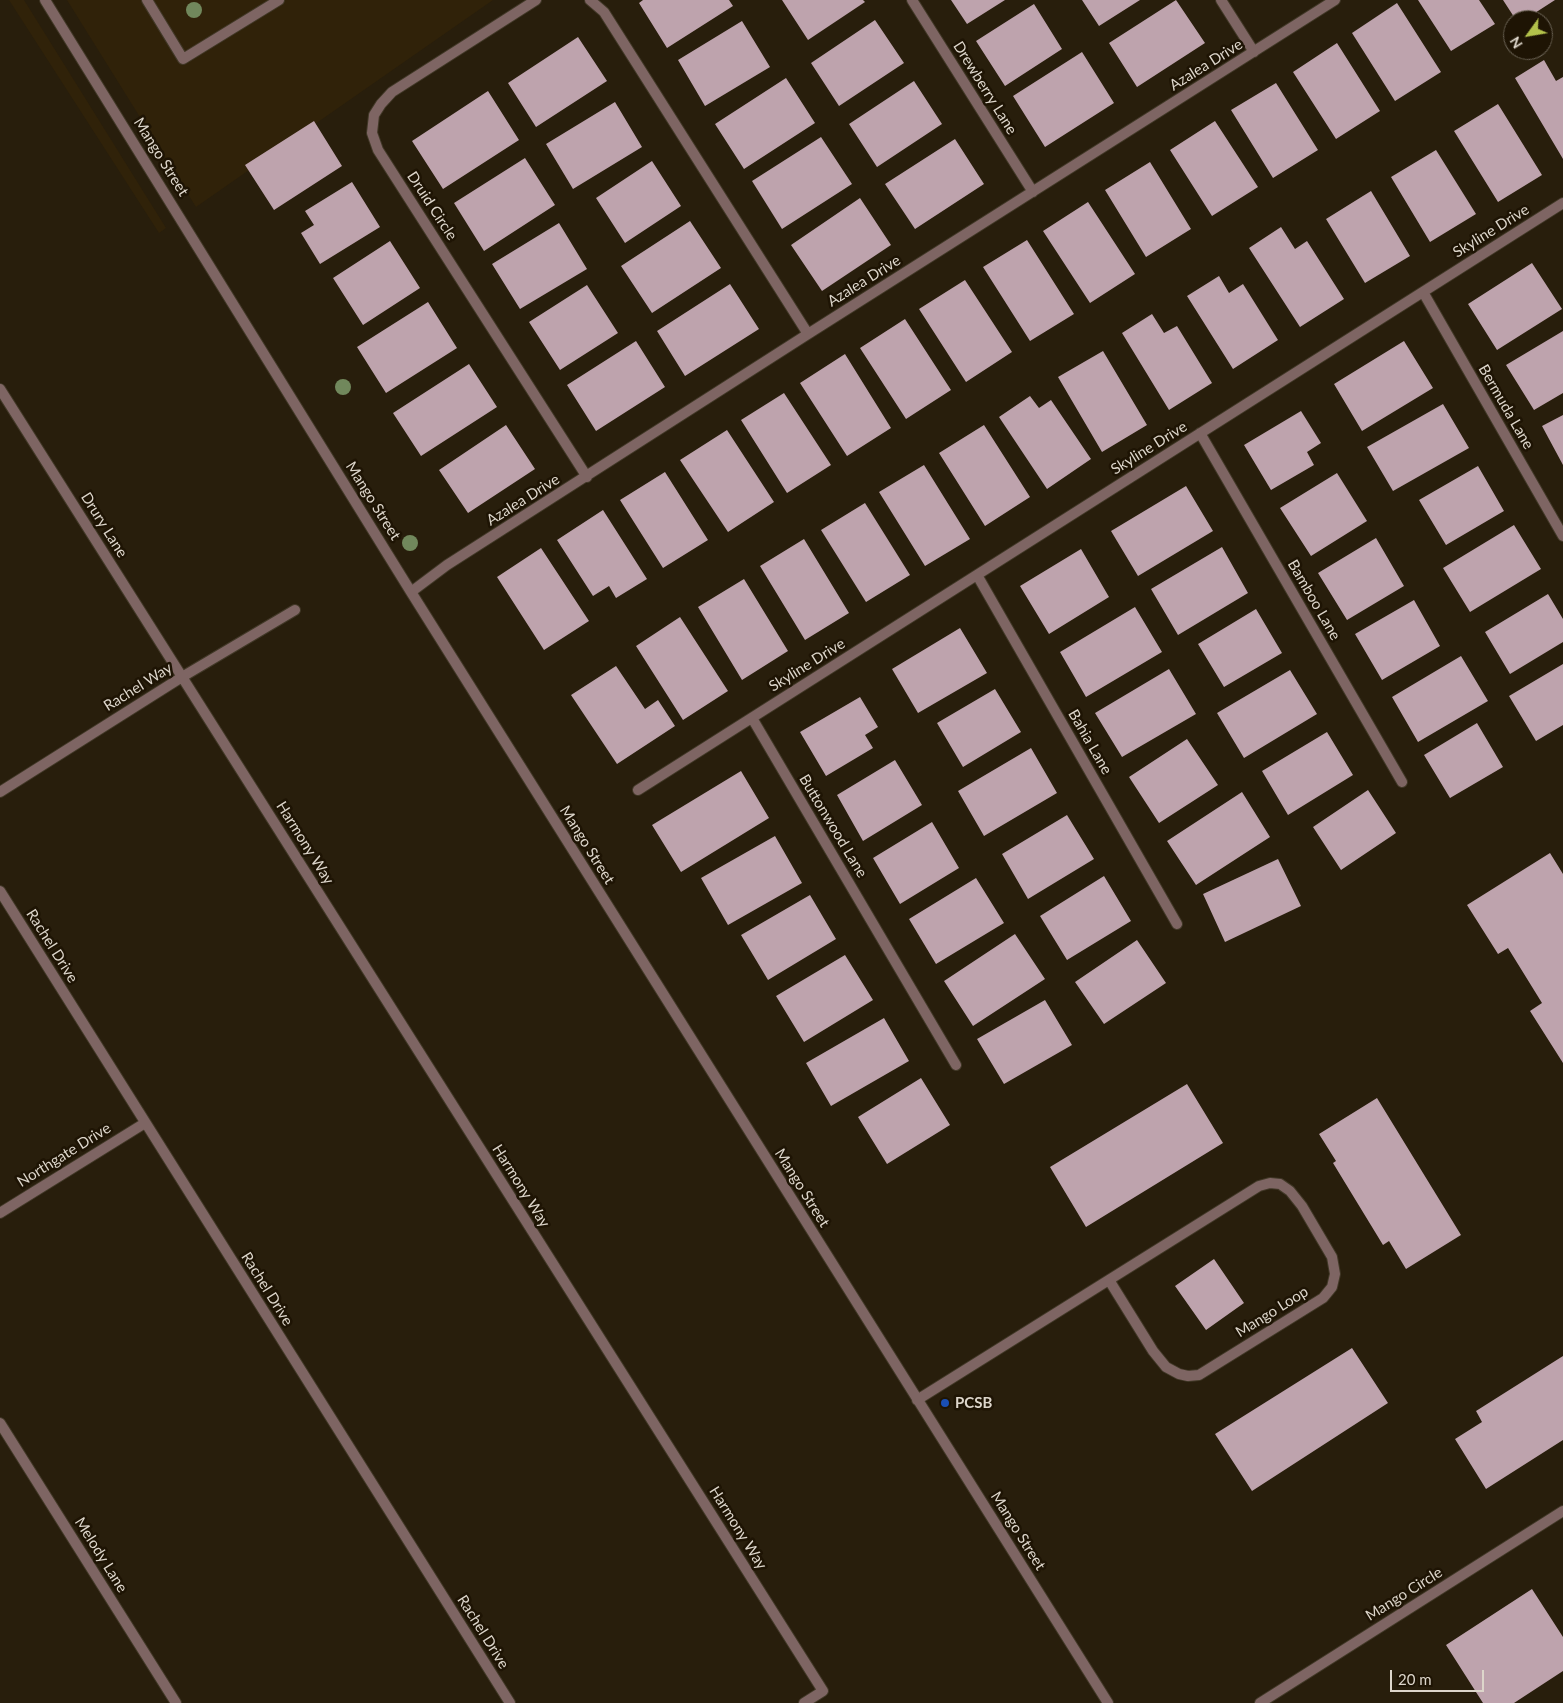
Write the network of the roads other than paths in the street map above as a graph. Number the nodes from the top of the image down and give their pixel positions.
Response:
1 (45, 0) edge
2 (147, 0) edge
3 (279, 0) edge
4 (536, 0) edge
5 (590, 0) edge
6 (912, 0) edge
7 (1221, 0) edge
8 (1334, 0) edge
9 (1254, 52) junction
10 (1033, 192) junction
11 (1563, 203) edge
12 (1423, 292) junction
13 (808, 334) junction
14 (0, 389) edge
15 (1200, 433) junction
16 (587, 477) junction
17 (1563, 536) edge
18 (977, 575) junction
19 (411, 592) junction
20 (294, 610) dead end
21 (182, 677) junction
22 (752, 718) junction
23 (1402, 782) dead end
24 (638, 790) dead end
25 (0, 792) edge
26 (0, 891) edge
27 (1177, 924) dead end
28 (956, 1065) dead end
29 (145, 1123) junction
30 (0, 1213) edge
31 (1109, 1280) junction
32 (917, 1400) junction
33 (0, 1423) edge
34 (1563, 1511) edge
35 (176, 1703) edge
36 (510, 1703) edge
37 (804, 1703) edge
38 (1108, 1703) edge
39 (1260, 1703) edge

1 - 19 street, Mango Street
2 - 3 street
4 - 16 street, Druid Circle
5 - 13 street
6 - 10 street, Drewberry Lane
7 - 9 street
8 - 9 street, Azalea Drive
9 - 10 street, Azalea Drive
10 - 13 street, Azalea Drive
11 - 12 street, Skyline Drive
12 - 15 street, Skyline Drive
12 - 17 street, Bermuda Lane
13 - 16 street, Azalea Drive
14 - 21 street, Drury Lane
15 - 18 street, Skyline Drive
15 - 23 street, Bamboo Lane
16 - 19 street, Azalea Drive
18 - 22 street, Skyline Drive
18 - 27 street, Bahia Lane
19 - 32 street, Mango Street
20 - 21 street, Rachel Way
21 - 25 street, Rachel Way
21 - 37 street, Harmony Way
22 - 24 street
22 - 28 street, Buttonwood Lane
26 - 29 street, Rachel Drive
29 - 30 street, Northgate Drive
29 - 36 street, Rachel Drive
31 - 31 street, Mango Loop
31 - 32 street, Mango Loop
32 - 38 street, Mango Street
33 - 35 street, Melody Lane
34 - 39 street, Mango Circle

